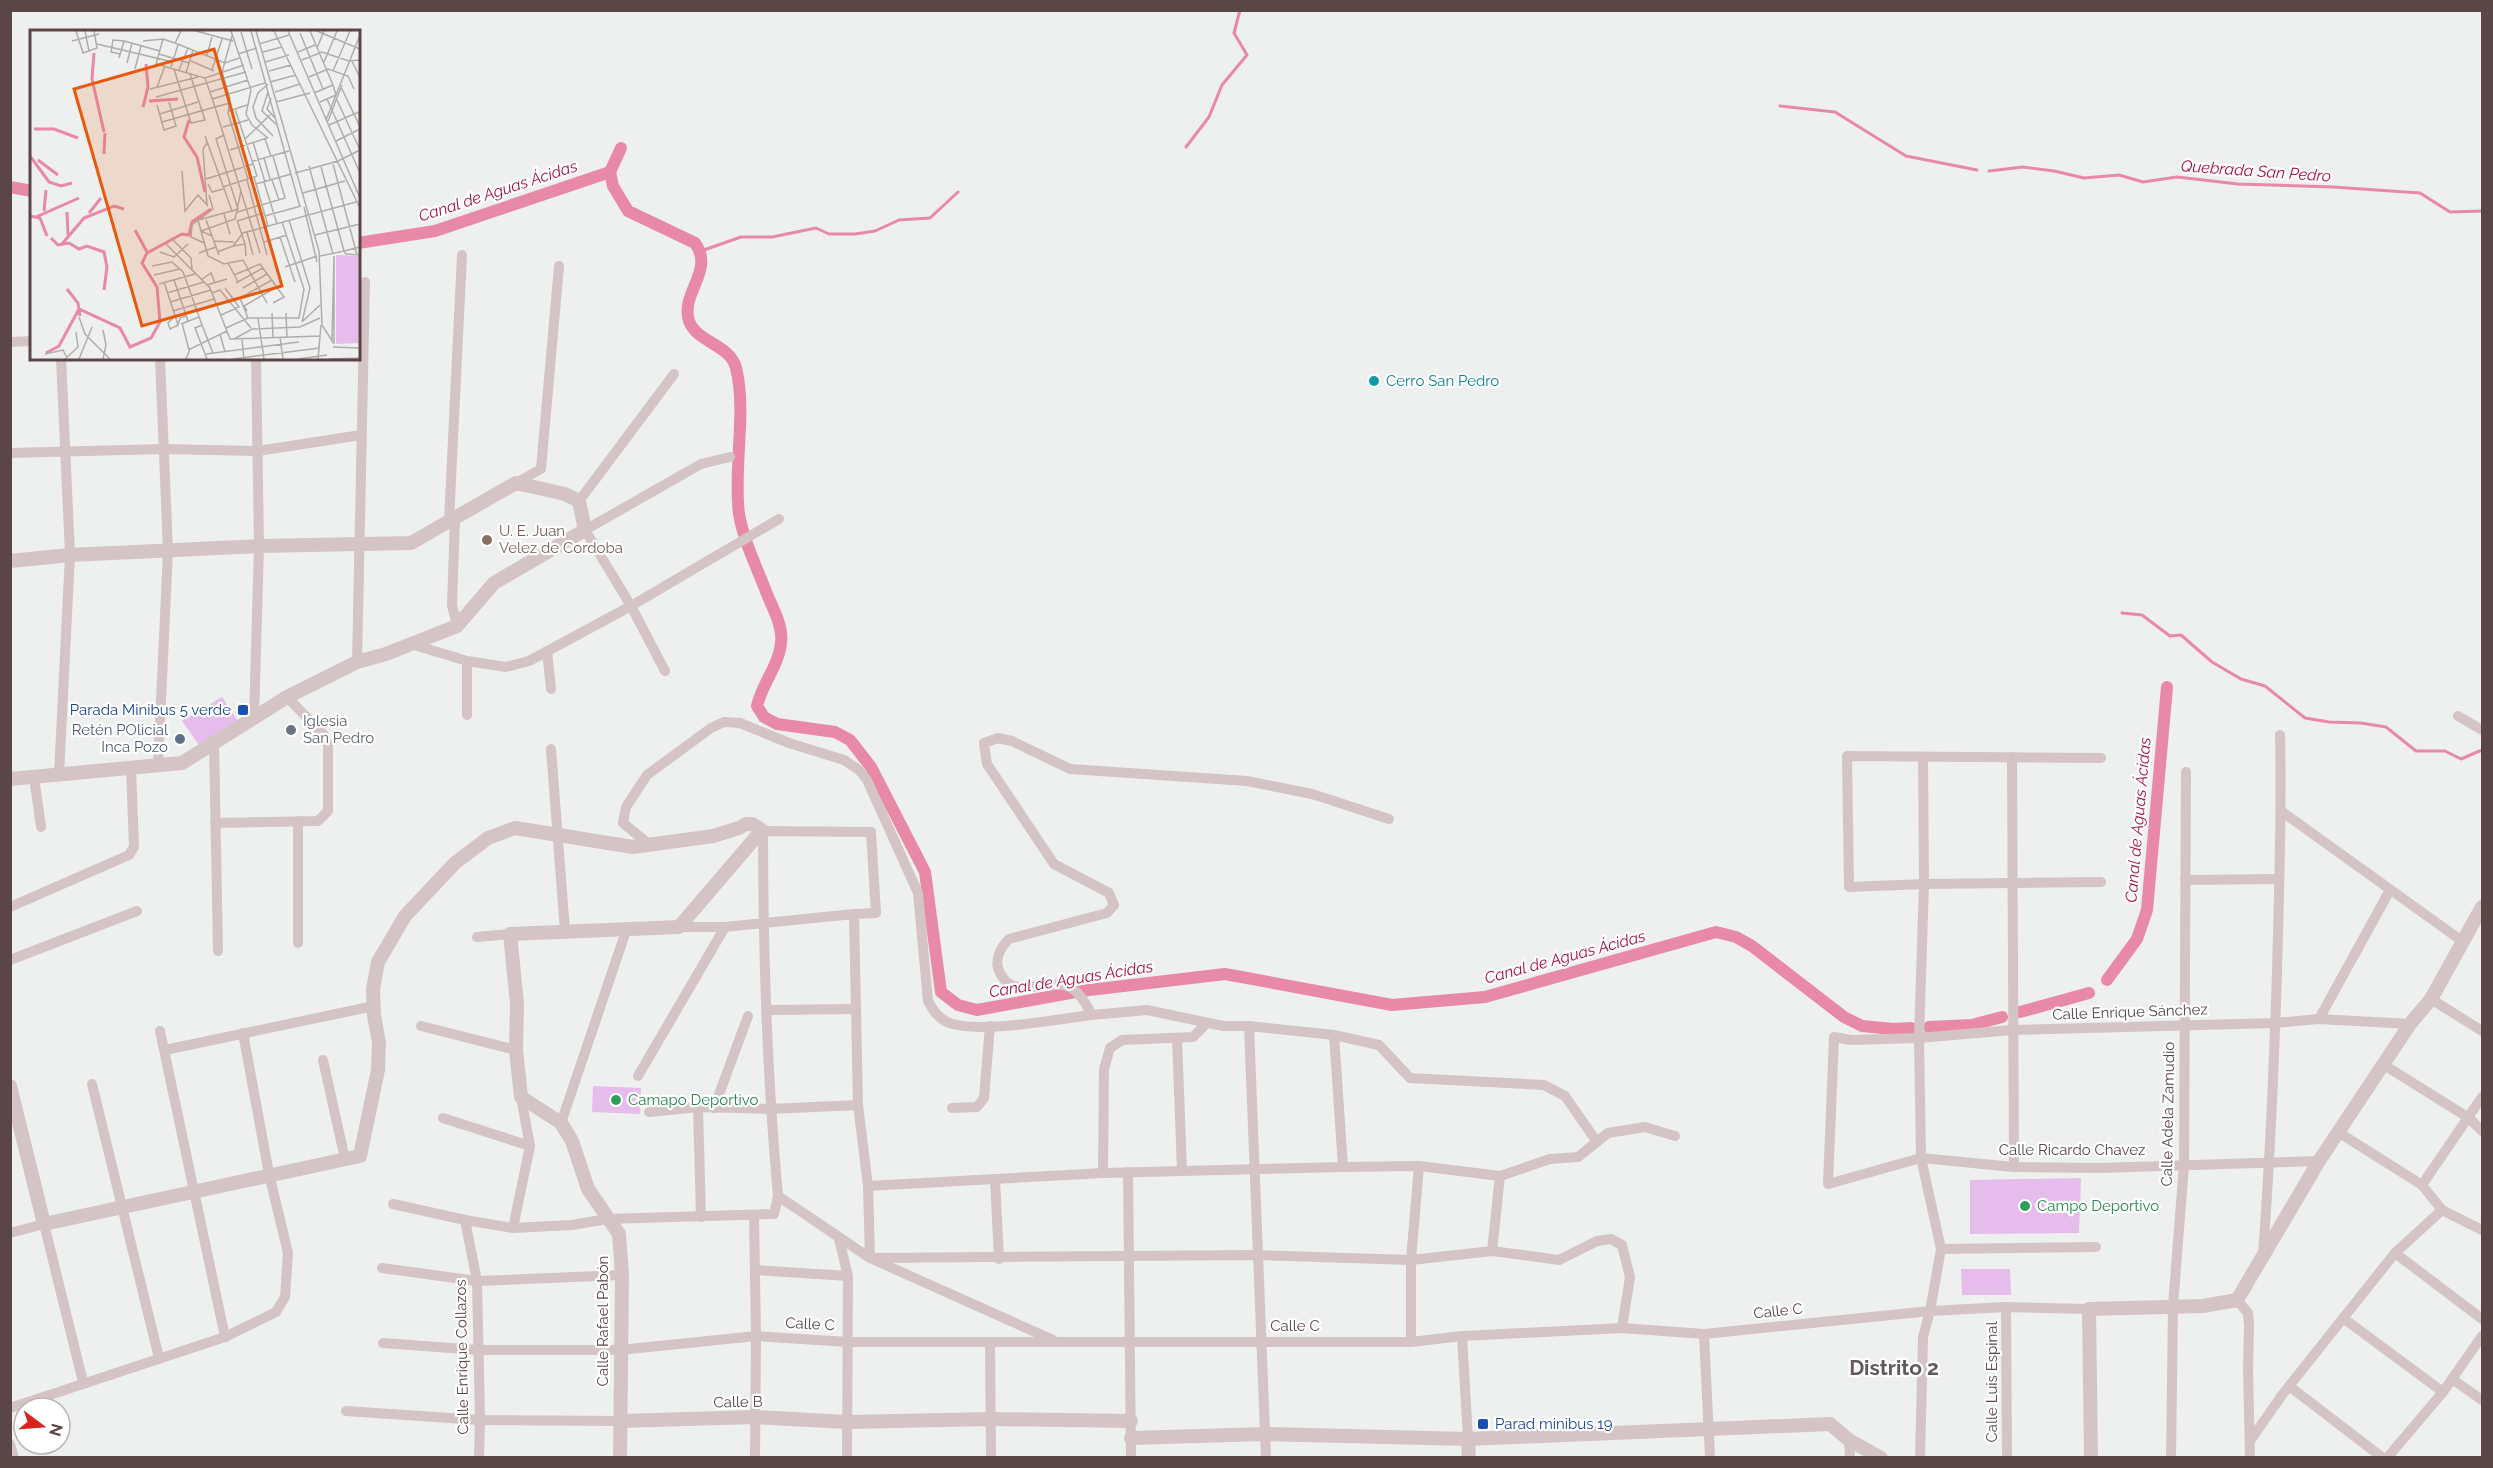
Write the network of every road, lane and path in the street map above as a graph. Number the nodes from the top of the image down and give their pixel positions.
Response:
1 (462, 255) dead end
2 (558, 266) dead end
3 (365, 282) dead end
4 (361, 326) edge
5 (30, 341) edge
6 (10, 342) edge
7 (61, 360) edge
8 (160, 360) edge
9 (256, 360) edge
10 (674, 374) dead end
11 (361, 435) junction
12 (164, 448) junction
13 (65, 450) junction
14 (258, 452) junction
15 (10, 453) edge
16 (730, 457) dead end
17 (516, 483) junction
18 (579, 501) junction
19 (779, 519) dead end
20 (452, 520) junction
21 (585, 530) junction
22 (359, 544) junction
23 (259, 546) junction
24 (168, 551) junction
25 (70, 555) junction
26 (10, 561) edge
27 (631, 606) junction
28 (457, 626) junction
29 (411, 644) junction
30 (547, 651) junction
31 (467, 661) junction
32 (357, 662) junction
33 (665, 671) dead end
34 (551, 689) dead end
35 (287, 697) junction
36 (467, 715) dead end
37 (2458, 716) dead end
38 (254, 718) junction
39 (2482, 730) edge
40 (2280, 735) dead end
41 (214, 742) junction
42 (551, 749) dead end
43 (1923, 757) junction
44 (2012, 757) junction
45 (2101, 758) dead end
46 (158, 765) junction
47 (131, 768) junction
48 (2186, 772) dead end
49 (59, 775) junction
50 (34, 777) junction
51 (10, 779) edge
52 (2282, 811) junction
53 (1389, 819) dead end
54 (298, 821) junction
55 (216, 823) junction
56 (41, 827) dead end
57 (764, 831) junction
58 (558, 835) junction
59 (650, 845) junction
60 (2279, 879) junction
61 (2185, 880) junction
62 (2011, 882) junction
63 (2101, 882) dead end
64 (1924, 884) junction
65 (2390, 890) junction
66 (10, 907) edge
67 (2482, 907) edge
68 (136, 911) dead end
69 (854, 914) junction
70 (764, 922) junction
71 (679, 927) junction
72 (725, 927) junction
73 (627, 928) junction
74 (565, 932) junction
75 (510, 934) junction
76 (477, 937) dead end
77 (2462, 941) junction
78 (298, 943) dead end
79 (218, 951) dead end
80 (10, 960) edge
81 (2431, 999) junction
82 (374, 1006) junction
83 (855, 1009) junction
84 (767, 1010) junction
85 (1092, 1015) junction
86 (748, 1016) dead end
87 (2482, 1016) edge
88 (2319, 1019) junction
89 (1207, 1023) junction
90 (2275, 1023) junction
91 (2410, 1024) junction
92 (2184, 1025) junction
93 (420, 1026) dead end
94 (990, 1026) junction
95 (1249, 1026) junction
96 (2479, 1029) edge
97 (2012, 1030) junction
98 (160, 1031) dead end
99 (243, 1033) junction
100 (1334, 1035) junction
101 (1177, 1038) junction
102 (1919, 1038) junction
103 (165, 1050) junction
104 (516, 1050) junction
105 (323, 1060) dead end
106 (2384, 1065) junction
107 (638, 1076) dead end
108 (92, 1084) dead end
109 (10, 1086) edge
110 (521, 1097) junction
111 (2482, 1097) edge
112 (858, 1105) junction
113 (698, 1107) junction
114 (714, 1108) junction
115 (952, 1108) dead end
116 (770, 1109) junction
117 (649, 1112) dead end
118 (443, 1118) dead end
119 (2469, 1118) junction
120 (561, 1123) junction
121 (2482, 1131) edge
122 (2338, 1132) junction
123 (1675, 1136) dead end
124 (1597, 1142) junction
125 (530, 1146) junction
126 (1921, 1158) junction
127 (345, 1159) junction
128 (2319, 1161) junction
129 (2270, 1162) junction
130 (2184, 1165) junction
131 (1419, 1166) junction
132 (1343, 1167) junction
133 (2014, 1167) junction
134 (1182, 1170) junction
135 (1256, 1170) junction
136 (1128, 1172) junction
137 (1103, 1173) junction
138 (269, 1174) junction
139 (1500, 1176) junction
140 (995, 1179) junction
141 (1828, 1184) joint
142 (2422, 1185) junction
143 (868, 1186) junction
144 (195, 1191) junction
145 (778, 1196) junction
146 (393, 1204) dead end
147 (122, 1208) junction
148 (2442, 1210) junction
149 (754, 1215) junction
150 (700, 1217) junction
151 (607, 1219) junction
152 (465, 1220) junction
153 (44, 1224) junction
154 (513, 1228) junction
155 (2482, 1230) edge
156 (10, 1233) edge
157 (839, 1239) junction
158 (2096, 1247) dead end
159 (1941, 1249) junction
160 (1492, 1251) junction
161 (2395, 1253) junction
162 (2262, 1254) junction
163 (1257, 1255) junction
164 (1129, 1256) junction
165 (870, 1258) junction
166 (999, 1258) junction
167 (1411, 1260) junction
168 (382, 1268) dead end
169 (755, 1270) junction
170 (622, 1275) junction
171 (848, 1276) junction
172 (477, 1281) junction
173 (2237, 1300) junction
174 (2173, 1306) junction
175 (2006, 1307) junction
176 (2089, 1309) junction
177 (1930, 1311) junction
178 (2343, 1318) junction
179 (2482, 1318) edge
180 (1622, 1328) junction
181 (1704, 1334) junction
182 (756, 1336) junction
183 (1462, 1336) junction
184 (2482, 1336) edge
185 (225, 1337) junction
186 (1056, 1341) junction
187 (1130, 1341) junction
188 (1261, 1341) junction
189 (848, 1342) junction
190 (1411, 1342) junction
191 (383, 1343) dead end
192 (990, 1343) junction
193 (478, 1350) junction
194 (620, 1350) junction
195 (159, 1358) junction
196 (2452, 1379) junction
197 (83, 1382) junction
198 (2289, 1386) junction
199 (2443, 1392) junction
200 (2482, 1400) edge
201 (10, 1408) edge
202 (346, 1411) dead end
203 (755, 1417) junction
204 (991, 1419) junction
205 (480, 1420) junction
206 (620, 1421) junction
207 (1131, 1421) junction
208 (847, 1422) junction
209 (1710, 1430) junction
210 (1265, 1434) junction
211 (1131, 1438) junction
212 (1468, 1439) junction
213 (1848, 1440) junction
214 (2250, 1441) junction
215 (10, 1444) edge
216 (14, 1458) edge
217 (479, 1458) edge
218 (620, 1458) edge
219 (754, 1458) edge
220 (847, 1458) edge
221 (992, 1458) edge
222 (1131, 1458) edge
223 (1266, 1458) edge
224 (1469, 1458) edge
225 (1710, 1458) edge
226 (1850, 1458) edge
227 (1881, 1458) edge
228 (1920, 1458) edge
229 (2007, 1458) edge
230 (2091, 1458) edge
231 (2172, 1458) edge
232 (2250, 1458) edge
233 (2385, 1458) edge

1 - 20 street
2 - 17 street
3 - 4 street
4 - 11 street
5 - 6 street
7 - 13 street
8 - 12 street
9 - 14 street
10 - 18 street
11 - 14 street
11 - 22 street
12 - 13 street
12 - 14 street
12 - 24 street
13 - 15 street
13 - 25 street
14 - 23 street
16 - 21 street
17 - 18 street
17 - 20 street
18 - 21 street
19 - 27 street
20 - 22 street
20 - 28 street
21 - 27 street
21 - 28 street
22 - 23 street
22 - 32 street
23 - 24 street
23 - 38 street
24 - 25 street
24 - 46 street
25 - 26 street
25 - 49 street
27 - 30 street
27 - 33 street
28 - 29 street
29 - 31 street
29 - 32 street
30 - 31 street
30 - 34 street
31 - 36 street
32 - 35 street
35 - 38 street
35 - 54 street
37 - 39 street
38 - 41 street
40 - 52 street
41 - 46 street
41 - 55 street
42 - 58 street
43 - 44 street
43 - 64 street
43 - 64 street
44 - 45 street
44 - 62 street
46 - 47 street
47 - 49 street
47 - 66 street
48 - 61 street, Calle Adela Zamudio
49 - 50 street
50 - 51 street
50 - 56 street
52 - 60 street
52 - 65 street
53 - 85 street
54 - 55 street
54 - 78 street
55 - 79 street
57 - 59 street
57 - 69 street
57 - 70 street
57 - 71 street
58 - 59 street
58 - 74 street
58 - 82 street
59 - 94 street
60 - 61 street
60 - 90 street
61 - 92 street, Calle Adela Zamudio
62 - 63 street
62 - 64 street
62 - 97 street
64 - 102 street
65 - 77 street
65 - 88 street
67 - 77 street
68 - 80 street
69 - 70 street
69 - 83 street
70 - 72 street
70 - 84 street
71 - 72 street
71 - 73 street
72 - 107 street
73 - 74 street
73 - 120 street
74 - 75 street
75 - 76 street
75 - 104 street
77 - 81 street
81 - 91 street
81 - 96 street
82 - 99 street
82 - 127 street
83 - 84 street
83 - 112 street
84 - 116 street
85 - 89 street
85 - 94 street
86 - 114 street
87 - 96 street
88 - 90 street, Calle Enrique Sánchez
88 - 91 street, Calle Enrique Sánchez
89 - 95 street
89 - 101 street
90 - 92 street, Calle Enrique Sánchez
90 - 129 street
91 - 106 street
92 - 97 street, Calle Enrique Sánchez
92 - 130 street, Calle Adela Zamudio
93 - 104 street
94 - 115 street
95 - 100 street
95 - 135 street
97 - 102 street, Calle Enrique Sánchez
97 - 133 street
98 - 103 street
99 - 103 street
99 - 138 street
100 - 124 street
100 - 132 street
101 - 134 street
101 - 137 street
102 - 126 street
102 - 141 street, Calle Enrique Sánchez
103 - 144 street
104 - 110 street
105 - 127 street
106 - 119 street
106 - 122 street
108 - 147 street
109 - 153 street
110 - 120 street
110 - 125 street
111 - 119 street
112 - 116 street
112 - 143 street
113 - 114 street
113 - 117 street
113 - 150 street
114 - 116 street
116 - 145 street
118 - 125 street
119 - 121 street
119 - 142 street
120 - 151 street, Calle Rafael Pabón
122 - 128 street
122 - 142 street
123 - 124 street
124 - 139 street
125 - 154 street
126 - 133 street, Calle Ricardo Chavez
126 - 141 street, Calle Ricardo Chavez
126 - 159 street
127 - 138 street
128 - 129 street, Calle Ricardo Chavez
128 - 162 street
129 - 130 street, Calle Ricardo Chavez
129 - 162 street
130 - 133 street, Calle Ricardo Chavez
130 - 174 street, Calle Adela Zamudio
131 - 132 street
131 - 139 street
131 - 167 street
132 - 135 street
134 - 135 street
134 - 136 street
135 - 163 street
136 - 137 street
136 - 164 street
137 - 140 street
138 - 144 street
138 - 185 street
139 - 160 street
140 - 143 street
140 - 166 street
142 - 148 street
143 - 165 street
144 - 147 street
144 - 185 street
145 - 149 street
145 - 157 street
146 - 152 street
147 - 153 street
147 - 195 street
148 - 155 street
148 - 161 street
149 - 150 street
149 - 169 street
150 - 151 street
151 - 154 street
151 - 170 street, Calle Rafael Pabón
152 - 154 street
152 - 172 street, Calle Enrique Collazos
153 - 156 street
153 - 197 street
157 - 165 street
157 - 171 street
158 - 159 street
159 - 177 street
160 - 167 street
160 - 180 street
161 - 178 street
161 - 179 street
162 - 173 street
163 - 164 street
163 - 167 street
163 - 188 street
164 - 166 street
164 - 187 street
165 - 166 street
165 - 186 street
167 - 190 street
168 - 172 street
169 - 171 street
169 - 182 street
170 - 172 street
170 - 194 street, Calle Rafael Pabón
171 - 189 street
172 - 193 street, Calle Enrique Collazos
173 - 174 street
173 - 214 street
174 - 176 street
174 - 231 street, Calle Adela Zamudio
175 - 176 street, Calle C
175 - 177 street, Calle C
175 - 229 street, Calle Luis Espinal
176 - 230 street
177 - 181 street, Calle C
177 - 228 street
178 - 198 street
178 - 199 street
180 - 181 street, Calle C
180 - 183 street, Calle C
181 - 209 street
182 - 189 street, Calle C
182 - 194 street, Calle C
182 - 203 street
183 - 190 street, Calle C
183 - 212 street
184 - 196 street
185 - 195 street
186 - 187 street, Calle C
186 - 192 street, Calle C
187 - 188 street, Calle C
187 - 207 street
188 - 190 street, Calle C
188 - 210 street
189 - 192 street, Calle C
189 - 208 street
191 - 193 street, Calle C
192 - 204 street
193 - 194 street, Calle C
193 - 205 street, Calle Enrique Collazos
194 - 206 street, Calle Rafael Pabón
195 - 197 street
196 - 199 street
196 - 200 street
197 - 201 street
198 - 214 street
198 - 233 street
199 - 233 street
202 - 205 street, Calle B
203 - 206 street, Calle B
203 - 208 street, Calle B
203 - 219 street
204 - 207 street, Calle B
204 - 208 street, Calle B
204 - 221 street
205 - 206 street, Calle B
205 - 217 street, Calle Enrique Collazos
206 - 218 street, Calle Rafael Pabón
207 - 211 street
208 - 220 street
209 - 212 street
209 - 213 street
209 - 225 street
210 - 211 street
210 - 212 street
210 - 223 street
211 - 222 street
212 - 224 street
213 - 226 street
213 - 227 street
214 - 232 street
215 - 216 street

